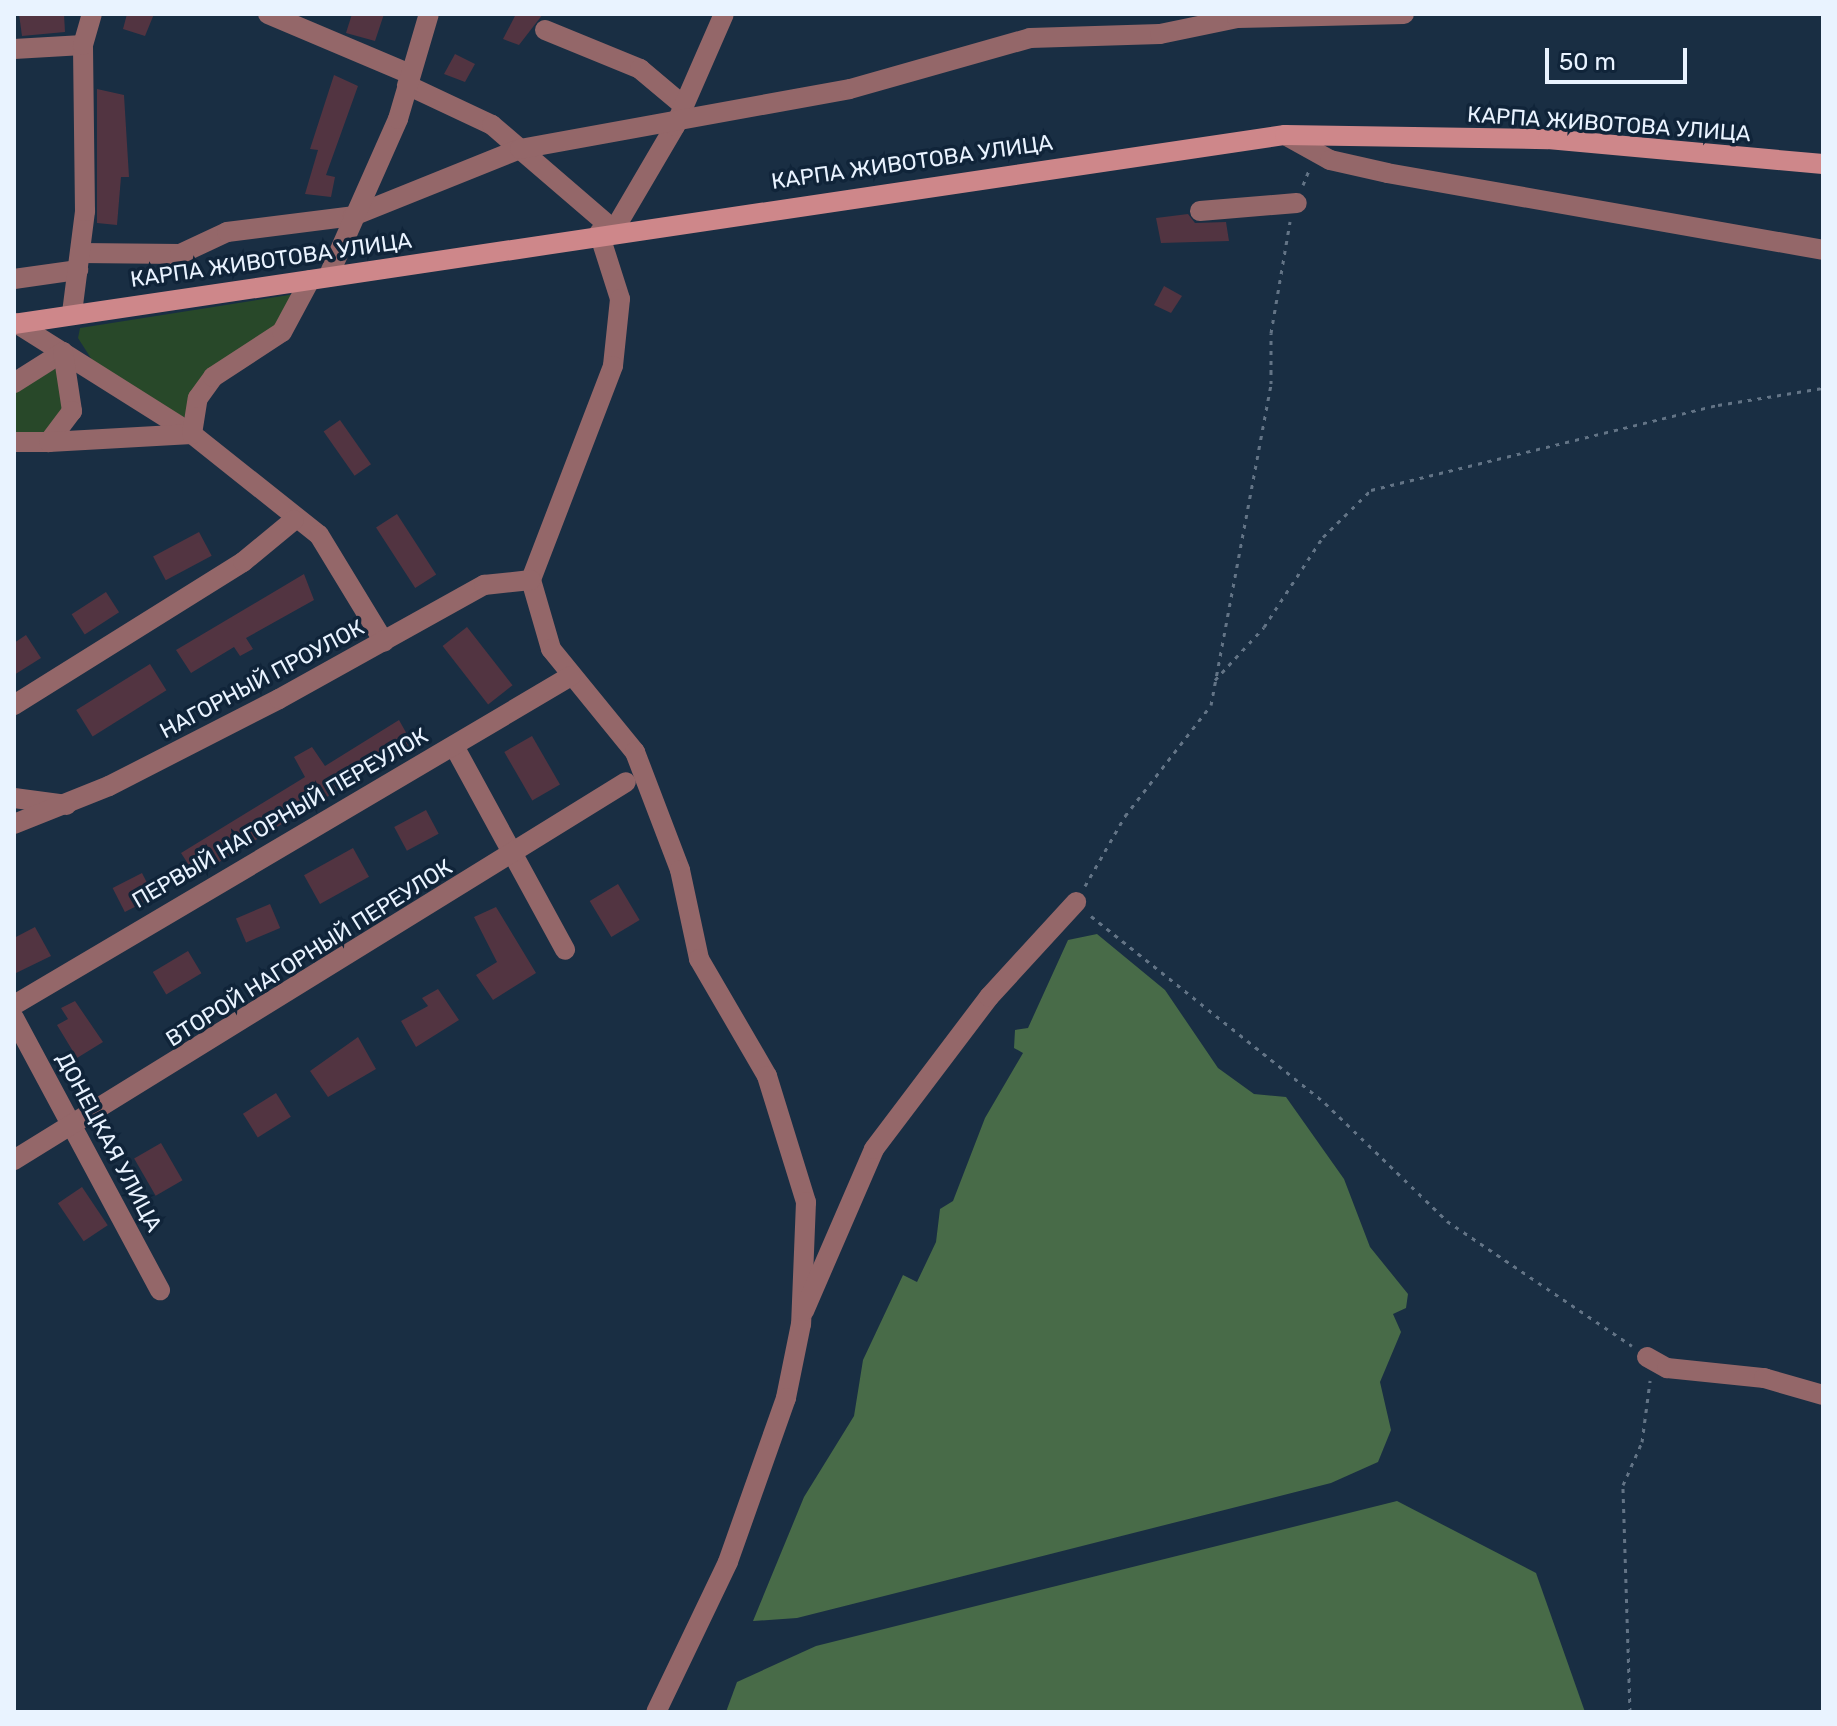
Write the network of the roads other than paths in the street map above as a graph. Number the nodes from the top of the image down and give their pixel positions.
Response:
1 (92, 14) edge
2 (268, 14) edge
3 (429, 14) edge
4 (724, 14) edge
5 (1404, 14) edge
6 (545, 30) dead end
7 (83, 45) junction
8 (14, 49) edge
9 (408, 79) junction
10 (682, 110) junction
11 (1285, 135) junction
12 (520, 149) junction
13 (1823, 164) edge
14 (1297, 203) road end
15 (1200, 211) dead end
16 (353, 216) junction
17 (606, 231) junction
18 (1823, 250) edge
19 (79, 262) junction
20 (14, 279) edge
21 (319, 279) junction
22 (72, 313) junction
23 (15, 323) edge
24 (63, 352) junction
25 (14, 383) edge
26 (192, 434) junction
27 (14, 442) edge
28 (49, 442) junction
29 (294, 520) junction
30 (531, 580) junction
31 (384, 642) junction
32 (571, 676) junction
33 (14, 705) edge
34 (454, 746) junction
35 (626, 782) dead end
36 (15, 797) edge
37 (67, 805) junction
38 (14, 824) edge
39 (513, 853) junction
40 (1076, 902) road end
41 (565, 950) dead end
42 (14, 1005) edge
43 (14, 1018) edge
44 (75, 1127) junction
45 (14, 1160) edge
46 (160, 1290) dead end
47 (801, 1315) junction
48 (1647, 1357) road end
49 (1823, 1395) edge
50 (656, 1712) edge

1 - 7 street
2 - 9 street
3 - 9 street
4 - 10 street
5 - 10 street
6 - 10 street
7 - 8 street
7 - 19 street
9 - 12 street
9 - 16 street
10 - 12 street
10 - 17 street
11 - 13 main road, КАРПА ЖИВОТОВА УЛИЦА
11 - 17 main road, КАРПА ЖИВОТОВА УЛИЦА
11 - 18 street
12 - 16 street
12 - 17 street
14 - 15 street
16 - 19 street
16 - 21 street
17 - 21 main road, КАРПА ЖИВОТОВА УЛИЦА
17 - 30 street
19 - 20 street
19 - 22 street
21 - 22 main road, КАРПА ЖИВОТОВА УЛИЦА
21 - 26 street
22 - 23 main road, КАРПА ЖИВОТОВА УЛИЦА
23 - 24 street
24 - 25 street
24 - 26 street
24 - 28 street
26 - 28 street
26 - 29 street
27 - 28 street
29 - 31 street
29 - 33 street
30 - 31 street, НАГОРНЫЙ ПРОУЛОК
30 - 32 street
31 - 37 street, НАГОРНЫЙ ПРОУЛОК
32 - 34 street, ПЕРВЫЙ НАГОРНЫЙ ПЕРЕУЛОК
32 - 47 street
34 - 39 street
34 - 42 street, ПЕРВЫЙ НАГОРНЫЙ ПЕРЕУЛОК
35 - 39 street, ВТОРОЙ НАГОРНЫЙ ПЕРЕУЛОК
36 - 37 street
37 - 38 street, НАГОРНЫЙ ПРОУЛОК
39 - 41 street
39 - 44 street, ВТОРОЙ НАГОРНЫЙ ПЕРЕУЛОК
40 - 47 street
43 - 44 street, ДОНЕЦКАЯ УЛИЦА
44 - 45 street, ВТОРОЙ НАГОРНЫЙ ПЕРЕУЛОК
44 - 46 street, ДОНЕЦКАЯ УЛИЦА
47 - 50 street
48 - 49 street

